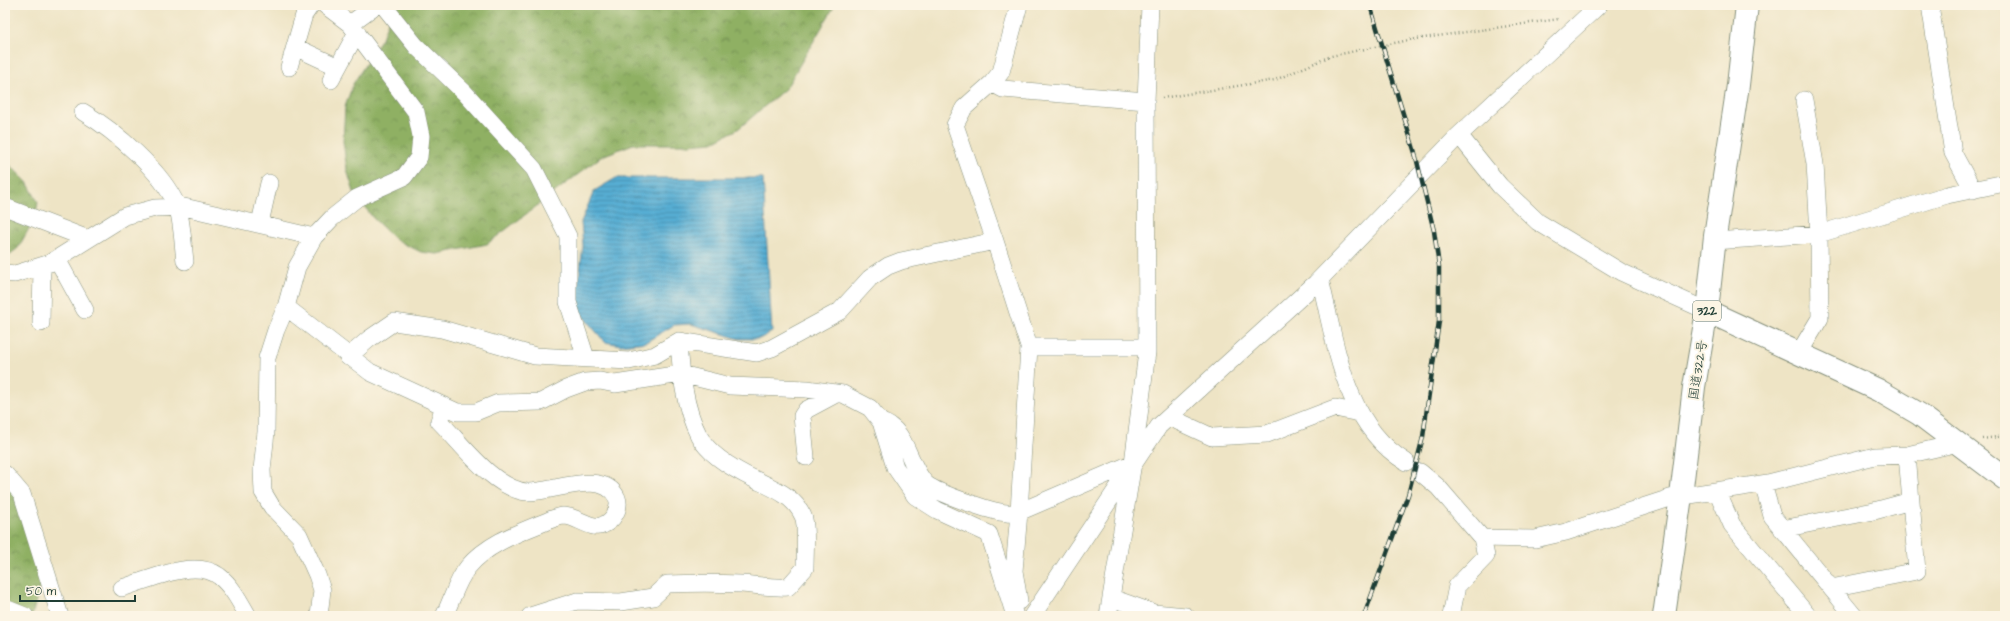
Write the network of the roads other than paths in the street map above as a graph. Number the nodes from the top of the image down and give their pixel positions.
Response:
1 (311, 5) edge
2 (325, 5) edge
3 (376, 5) edge
4 (383, 5) edge
5 (1020, 5) edge
6 (1150, 5) edge
7 (1747, 5) edge
8 (1930, 5) edge
9 (1593, 10) edge
10 (353, 28) junction
11 (295, 47) junction
12 (289, 67) dead end
13 (992, 84) junction
14 (1804, 100) dead end
15 (1146, 101) junction
16 (83, 112) dead end
17 (1459, 135) junction
18 (269, 183) dead end
19 (2005, 183) edge
20 (1973, 190) junction
21 (5, 207) edge
22 (177, 207) junction
23 (260, 224) junction
24 (1819, 234) junction
25 (314, 237) junction
26 (88, 239) junction
27 (996, 241) junction
28 (1714, 241) junction
29 (185, 261) dead end
30 (49, 262) junction
31 (5, 273) edge
32 (1320, 279) junction
33 (286, 307) junction
34 (85, 310) dead end
35 (1707, 311) junction
36 (41, 322) dead end
37 (679, 341) junction
38 (1029, 347) junction
39 (1147, 347) junction
40 (1799, 353) junction
41 (348, 357) junction
42 (586, 358) junction
43 (681, 374) junction
44 (836, 394) junction
45 (444, 406) junction
46 (1359, 413) junction
47 (1170, 417) junction
48 (881, 422) junction
49 (1958, 443) junction
50 (1907, 456) junction
51 (806, 457) dead end
52 (1406, 462) dead end
53 (1134, 463) junction
54 (1420, 472) dead end
55 (5, 474) edge
56 (2005, 479) edge
57 (1763, 484) junction
58 (1717, 491) junction
59 (1681, 496) junction
60 (1911, 501) junction
61 (1019, 512) junction
62 (1782, 529) junction
63 (1482, 538) junction
64 (122, 588) dead end
65 (1831, 588) junction
66 (1112, 598) junction
67 (5, 608) edge
68 (25, 616) edge
69 (60, 616) edge
70 (248, 616) edge
71 (319, 616) edge
72 (444, 616) edge
73 (530, 616) edge
74 (1015, 616) edge
75 (1022, 616) edge
76 (1032, 616) edge
77 (1108, 616) edge
78 (1186, 616) edge
79 (1450, 616) edge
80 (1664, 616) edge
81 (1808, 616) edge
82 (1854, 616) edge

1 - 11 street
2 - 10 street
3 - 10 street
4 - 42 street
5 - 13 street
6 - 15 street
7 - 28 main road, 国道322号 / 322
8 - 20 street
9 - 17 street
10 - 11 street
10 - 25 street
11 - 12 street
13 - 15 street
13 - 27 street
14 - 24 street
15 - 39 street
16 - 22 street
17 - 32 street
17 - 35 street
18 - 23 street
19 - 20 street
20 - 24 street
21 - 26 street
22 - 23 street
22 - 26 street
22 - 29 street
23 - 25 street
24 - 28 street
24 - 40 street
25 - 33 street
26 - 30 street
27 - 37 street
27 - 38 street
28 - 35 main road, 国道322号 / 322
30 - 31 street
30 - 34 street
30 - 36 street
32 - 46 street
32 - 47 street
33 - 41 street
33 - 71 street
35 - 40 main road
35 - 59 main road, 国道322号 / 322
37 - 42 street
37 - 43 street
38 - 39 street
38 - 61 street
39 - 53 street
40 - 49 main road
41 - 42 street
41 - 45 street
43 - 44 street
43 - 45 street
43 - 73 street
44 - 48 street
44 - 51 street
45 - 72 street
46 - 47 street
46 - 52 street
47 - 53 street
48 - 61 street
48 - 74 street
49 - 50 street
49 - 56 main road
50 - 57 street
50 - 60 street
53 - 61 street
53 - 66 street
53 - 76 street
54 - 63 street
55 - 69 street
57 - 58 street
57 - 62 street
58 - 59 street
58 - 81 street
59 - 63 street
59 - 80 main road, 国道322号 / 322
60 - 62 street
60 - 65 street
61 - 75 street
62 - 65 street
63 - 79 street
64 - 70 street
65 - 82 street
66 - 77 street
66 - 78 street
67 - 68 street

